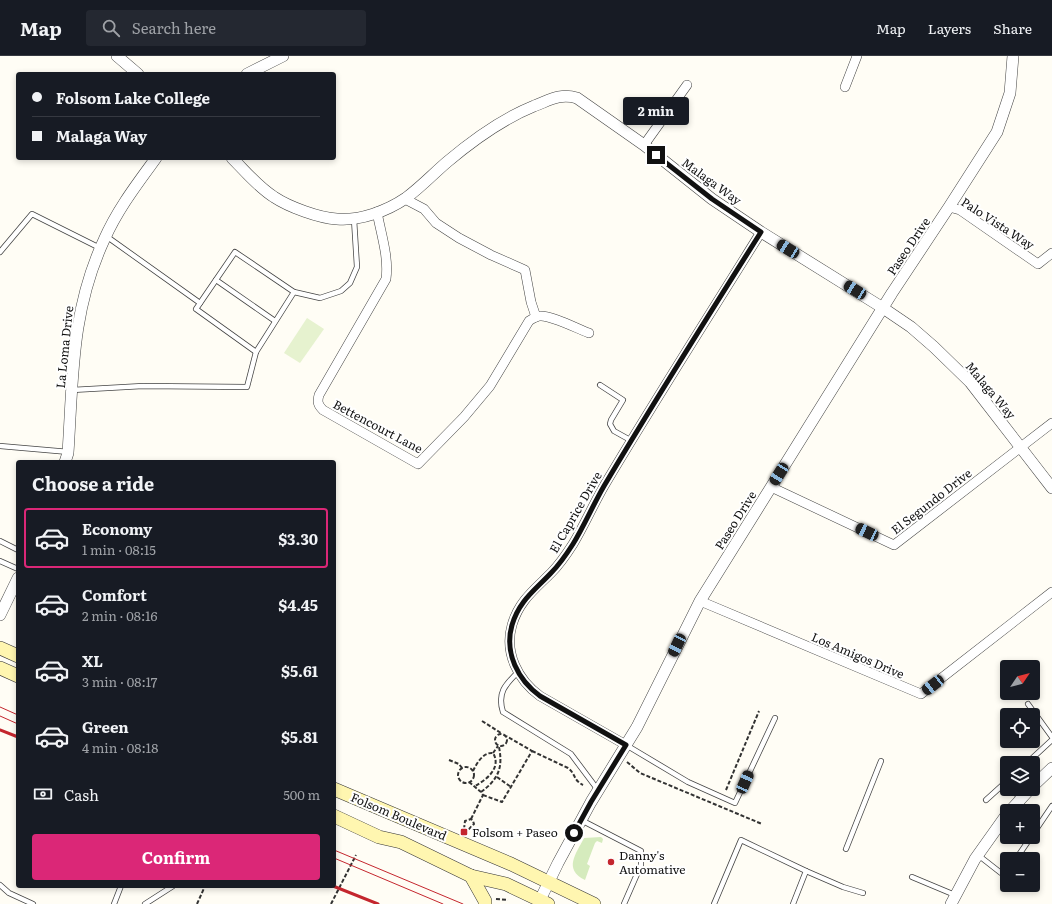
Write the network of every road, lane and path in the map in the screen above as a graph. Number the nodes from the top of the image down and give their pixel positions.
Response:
1 (117, 56) edge
2 (283, 56) edge
3 (857, 56) edge
4 (1013, 56) edge
5 (136, 72) edge
6 (251, 72) edge
7 (686, 85) dead end
8 (845, 87) dead end
9 (644, 145) junction
10 (155, 160) edge
11 (234, 160) edge
12 (404, 199) junction
13 (949, 207) junction
14 (377, 212) junction
15 (354, 218) junction
16 (761, 232) junction
17 (106, 236) junction
18 (100, 248) junction
19 (0, 252) edge
20 (1052, 253) edge
21 (216, 280) junction
22 (294, 292) junction
23 (200, 303) junction
24 (883, 308) junction
25 (536, 317) junction
26 (275, 321) junction
27 (589, 334) dead end
28 (256, 352) junction
29 (600, 385) dead end
30 (72, 390) junction
31 (1052, 422) edge
32 (632, 441) junction
33 (0, 446) edge
34 (1020, 447) junction
35 (67, 457) edge
36 (771, 487) junction
37 (1052, 488) edge
38 (0, 541) edge
39 (16, 549) edge
40 (0, 561) edge
41 (16, 568) edge
42 (16, 582) edge
43 (1052, 592) edge
44 (700, 601) junction
45 (1, 611) edge
46 (0, 648) edge
47 (16, 655) edge
48 (0, 668) edge
49 (518, 672) junction
50 (16, 675) edge
51 (1028, 704) dead end
52 (759, 711) dead end
53 (775, 718) dead end
54 (482, 722) dead end
55 (502, 734) junction
56 (506, 736) junction
57 (1052, 737) edge
58 (1052, 740) edge
59 (626, 745) junction
60 (498, 746) junction
61 (532, 751) junction
62 (493, 754) junction
63 (1035, 756) edge
64 (449, 760) dead end
65 (881, 761) dead end
66 (626, 762) dead end
67 (462, 768) junction
68 (1052, 768) edge
69 (473, 771) junction
70 (497, 777) junction
71 (1040, 779) edge
72 (469, 782) junction
73 (583, 785) dead end
74 (475, 786) junction
75 (511, 787) junction
76 (1000, 788) edge
77 (336, 790) edge
78 (598, 791) junction
79 (482, 793) junction
80 (1018, 796) edge
81 (1024, 796) edge
82 (722, 798) junction
83 (1021, 799) junction
84 (986, 800) dead end
85 (1016, 804) edge
86 (719, 806) junction
87 (1052, 806) edge
88 (336, 817) edge
89 (470, 819) junction
90 (581, 820) junction
91 (762, 824) dead end
92 (1000, 824) edge
93 (1040, 824) edge
94 (464, 829) dead end
95 (468, 830) dead end
96 (846, 849) dead end
97 (356, 855) dead end
98 (978, 855) junction
99 (806, 872) junction
100 (1000, 872) edge
101 (470, 876) junction
102 (912, 877) dead end
103 (548, 882) junction
104 (0, 885) edge
105 (120, 888) edge
106 (170, 888) edge
107 (204, 888) edge
108 (863, 893) dead end
109 (508, 900) dead end
110 (953, 900) edge
111 (489, 901) edge
112 (540, 903) edge
113 (33, 904) edge
114 (114, 904) edge
115 (145, 904) edge
116 (197, 904) edge
117 (331, 904) edge
118 (594, 904) edge
119 (624, 904) edge
120 (714, 904) edge
121 (793, 904) edge

1 - 5 street
2 - 6 street
3 - 8 street
4 - 13 street, Paseo Drive
7 - 9 street
9 - 12 street, Malaga Way
9 - 16 street, Malaga Way
10 - 17 street, La Loma Drive
11 - 15 street, Malaga Way
12 - 14 street, Malaga Way
12 - 25 street
13 - 20 street, Palo Vista Way
13 - 24 street, Paseo Drive
14 - 15 street, Malaga Way
14 - 25 street, Bettencourt Lane
15 - 22 lane
16 - 24 street, Malaga Way
16 - 32 street, El Caprice Drive
17 - 18 street, La Loma Drive
17 - 23 lane
18 - 19 lane
18 - 30 street, La Loma Drive
21 - 22 lane
21 - 23 lane
21 - 26 lane
22 - 26 lane
23 - 28 lane
24 - 34 street, Malaga Way
24 - 36 street, Paseo Drive
25 - 27 street
26 - 28 lane
28 - 30 lane
29 - 32 lane
30 - 35 street, La Loma Drive
31 - 34 street, El Segundo Drive
32 - 49 street, El Caprice Drive
33 - 35 lane
34 - 36 street, El Segundo Drive
34 - 37 street, Malaga Way
36 - 44 street, Paseo Drive
38 - 39 lane
40 - 41 lane
42 - 45 street
43 - 44 street, Los Amigos Drive
44 - 59 street, Paseo Drive
46 - 47 main road
48 - 50 main road
49 - 59 street, El Caprice Drive
49 - 78 lane
51 - 57 lane
52 - 82 path
53 - 82 lane
54 - 55 path
55 - 56 path
55 - 60 path
56 - 60 path
56 - 61 path
58 - 63 lane
59 - 78 street, Paseo Drive
59 - 82 lane
60 - 62 path
60 - 70 path
61 - 73 path
61 - 75 path
62 - 69 path
62 - 74 path
64 - 67 path
65 - 96 lane
66 - 86 path
67 - 69 path
67 - 72 path
68 - 71 street
69 - 72 path
70 - 75 path
70 - 79 path
72 - 74 path
74 - 79 path
75 - 79 path
76 - 84 lane
77 - 103 main road, Folsom Boulevard
78 - 90 street, Paseo Drive
79 - 89 path
80 - 83 lane
81 - 83 street
82 - 86 path
83 - 85 street
86 - 91 path
87 - 93 lane
88 - 101 main road, Folsom Boulevard
89 - 94 path
89 - 95 path
90 - 103 street, Paseo Drive
90 - 119 lane
92 - 98 street
97 - 117 path
98 - 100 lane
98 - 110 street
99 - 108 lane
99 - 120 lane
99 - 121 lane
101 - 111 main road
101 - 112 main road, Folsom Boulevard
102 - 110 lane
103 - 112 street, Paseo Drive
103 - 118 main road, Folsom Boulevard
104 - 113 lane
105 - 114 lane
106 - 115 lane
107 - 116 path
109 - 111 path

